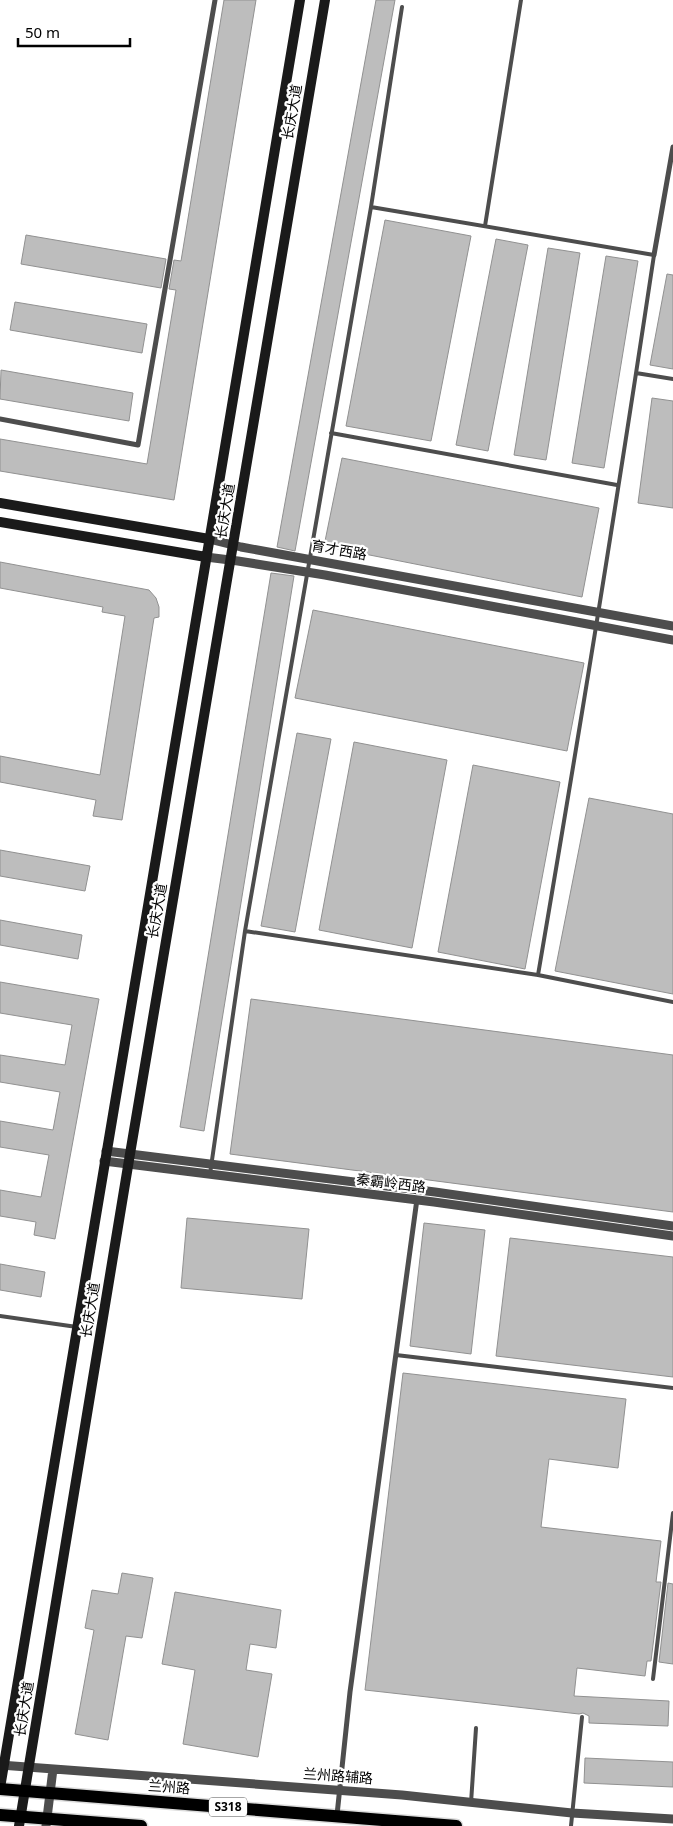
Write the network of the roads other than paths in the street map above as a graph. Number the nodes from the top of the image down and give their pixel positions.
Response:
1 (215, 0) edge
2 (300, 0) edge
3 (325, 0) edge
4 (521, 0) edge
5 (402, 7) dead end
6 (673, 147) edge
7 (370, 207) junction
8 (485, 226) junction
9 (654, 255) junction
10 (636, 373) junction
11 (673, 380) edge
12 (0, 418) edge
13 (331, 433) junction
14 (617, 485) junction
15 (0, 503) edge
16 (0, 522) edge
17 (209, 539) junction
18 (233, 545) junction
19 (206, 557) junction
20 (309, 559) junction
21 (231, 560) junction
22 (307, 572) junction
23 (599, 612) junction
24 (598, 626) junction
25 (673, 626) edge
26 (673, 640) edge
27 (245, 931) junction
28 (538, 975) junction
29 (673, 1002) edge
30 (105, 1156) junction
31 (129, 1159) junction
32 (211, 1164) junction
33 (210, 1174) junction
34 (418, 1190) junction
35 (417, 1200) junction
36 (673, 1226) edge
37 (673, 1236) edge
38 (0, 1316) edge
39 (77, 1327) junction
40 (396, 1355) junction
41 (673, 1388) edge
42 (673, 1513) edge
43 (653, 1679) dead end
44 (582, 1717) dead end
45 (476, 1728) dead end
46 (2, 1765) edge
47 (28, 1767) junction
48 (53, 1769) junction
49 (0, 1788) edge
50 (340, 1790) junction
51 (24, 1791) junction
52 (50, 1793) junction
53 (471, 1802) junction
54 (572, 1814) junction
55 (0, 1815) edge
56 (337, 1816) junction
57 (673, 1819) edge
58 (20, 1821) edge
59 (46, 1822) edge
60 (141, 1826) edge
61 (456, 1826) edge
62 (571, 1826) edge

1 - 12 street
2 - 17 main road, 长庆大道
3 - 18 main road, 长庆大道
4 - 8 lane
5 - 7 lane
6 - 9 street
7 - 8 lane
7 - 13 lane
8 - 9 lane
9 - 10 lane
10 - 11 lane
10 - 14 lane
13 - 14 lane
13 - 20 lane
14 - 23 lane
15 - 17 main road, 育才西路
16 - 19 main road, 育才西路
17 - 18 street, 育才西路
17 - 19 main road, 长庆大道
18 - 20 street, 育才西路
18 - 21 main road, 长庆大道
19 - 21 street, 育才西路
19 - 30 main road, 长庆大道
20 - 22 lane
20 - 23 street, 育才西路
21 - 22 street, 育才西路
21 - 31 main road, 长庆大道
22 - 24 street, 育才西路
22 - 27 lane
23 - 24 lane
23 - 25 street, 育才西路
24 - 26 street, 育才西路
24 - 28 lane
27 - 28 lane
27 - 32 lane
28 - 29 lane
30 - 31 street, 秦霸岭西路
30 - 39 main road, 长庆大道
31 - 32 street, 秦霸岭西路
31 - 33 street, 秦霸岭西路
31 - 47 main road, 长庆大道
32 - 33 lane
32 - 34 street, 秦霸岭西路
33 - 35 street, 秦霸岭西路
34 - 35 street
34 - 36 street, 秦霸岭西路
35 - 37 street, 秦霸岭西路
35 - 40 street
38 - 39 lane
39 - 46 main road, 长庆大道
40 - 41 lane
40 - 50 street
42 - 43 lane
44 - 54 lane
45 - 53 lane
46 - 47 street, 兰州路辅路
46 - 49 main road, 长庆大道
47 - 48 street, 兰州路辅路
47 - 51 main road, 长庆大道
48 - 50 street, 兰州路辅路
48 - 52 street
49 - 51 main road, 兰州路 / S318
50 - 53 street, 兰州路辅路
50 - 56 street
51 - 52 main road, 兰州路 / S318
51 - 58 main road, 长庆大道
52 - 56 main road, 兰州路 / S318
52 - 59 street
53 - 54 street, 兰州路辅路
54 - 57 street, 兰州路辅路
54 - 62 lane
55 - 58 main road
56 - 61 main road, 兰州路 / S318
58 - 59 main road
59 - 60 main road

